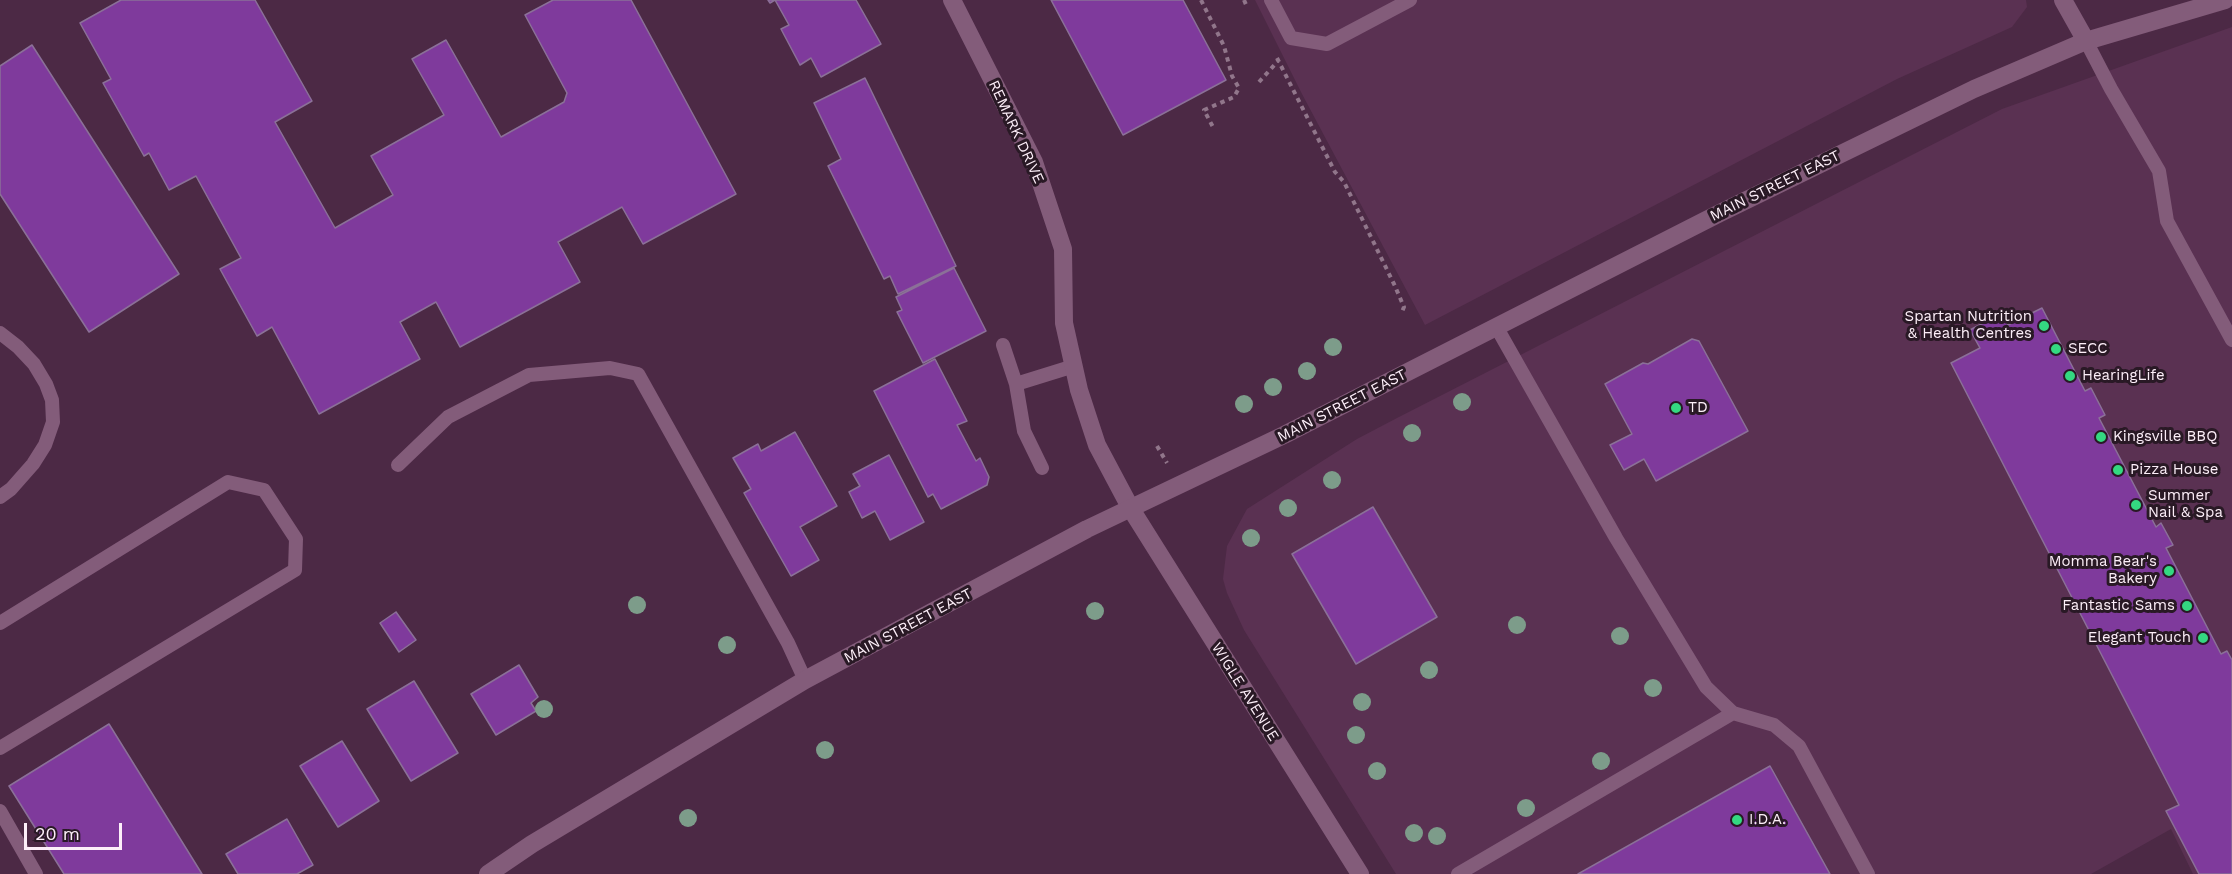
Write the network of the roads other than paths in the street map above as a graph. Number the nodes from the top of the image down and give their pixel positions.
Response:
1 (952, 0) edge
2 (1271, 0) edge
3 (1410, 0) edge
4 (2063, 0) edge
5 (2225, 0) edge
6 (2086, 41) junction
7 (1497, 328) junction
8 (0, 333) edge
9 (2232, 340) edge
10 (1003, 345) dead end
11 (1074, 366) junction
12 (1016, 384) junction
13 (398, 465) dead end
14 (1042, 468) dead end
15 (0, 497) edge
16 (1131, 509) junction
17 (0, 623) edge
18 (805, 680) junction
19 (1733, 713) junction
20 (0, 748) edge
21 (0, 811) edge
22 (1476, 869) edge
23 (36, 874) edge
24 (488, 874) edge
25 (1360, 874) edge
26 (1458, 874) edge
27 (1868, 874) edge

1 - 11 main road, REMARK DRIVE
2 - 3 lane
4 - 6 main road
5 - 6 main road, MAIN STREET EAST
6 - 7 main road, MAIN STREET EAST
6 - 9 lane
7 - 16 main road, MAIN STREET EAST
7 - 19 lane
8 - 15 lane
10 - 12 lane
11 - 12 lane
11 - 16 main road, REMARK DRIVE
12 - 14 lane
13 - 18 lane
16 - 18 main road, MAIN STREET EAST
16 - 25 main road, WIGLE AVENUE
17 - 20 lane
18 - 24 main road, MAIN STREET EAST
19 - 22 lane
19 - 27 lane
21 - 23 lane
22 - 26 lane

